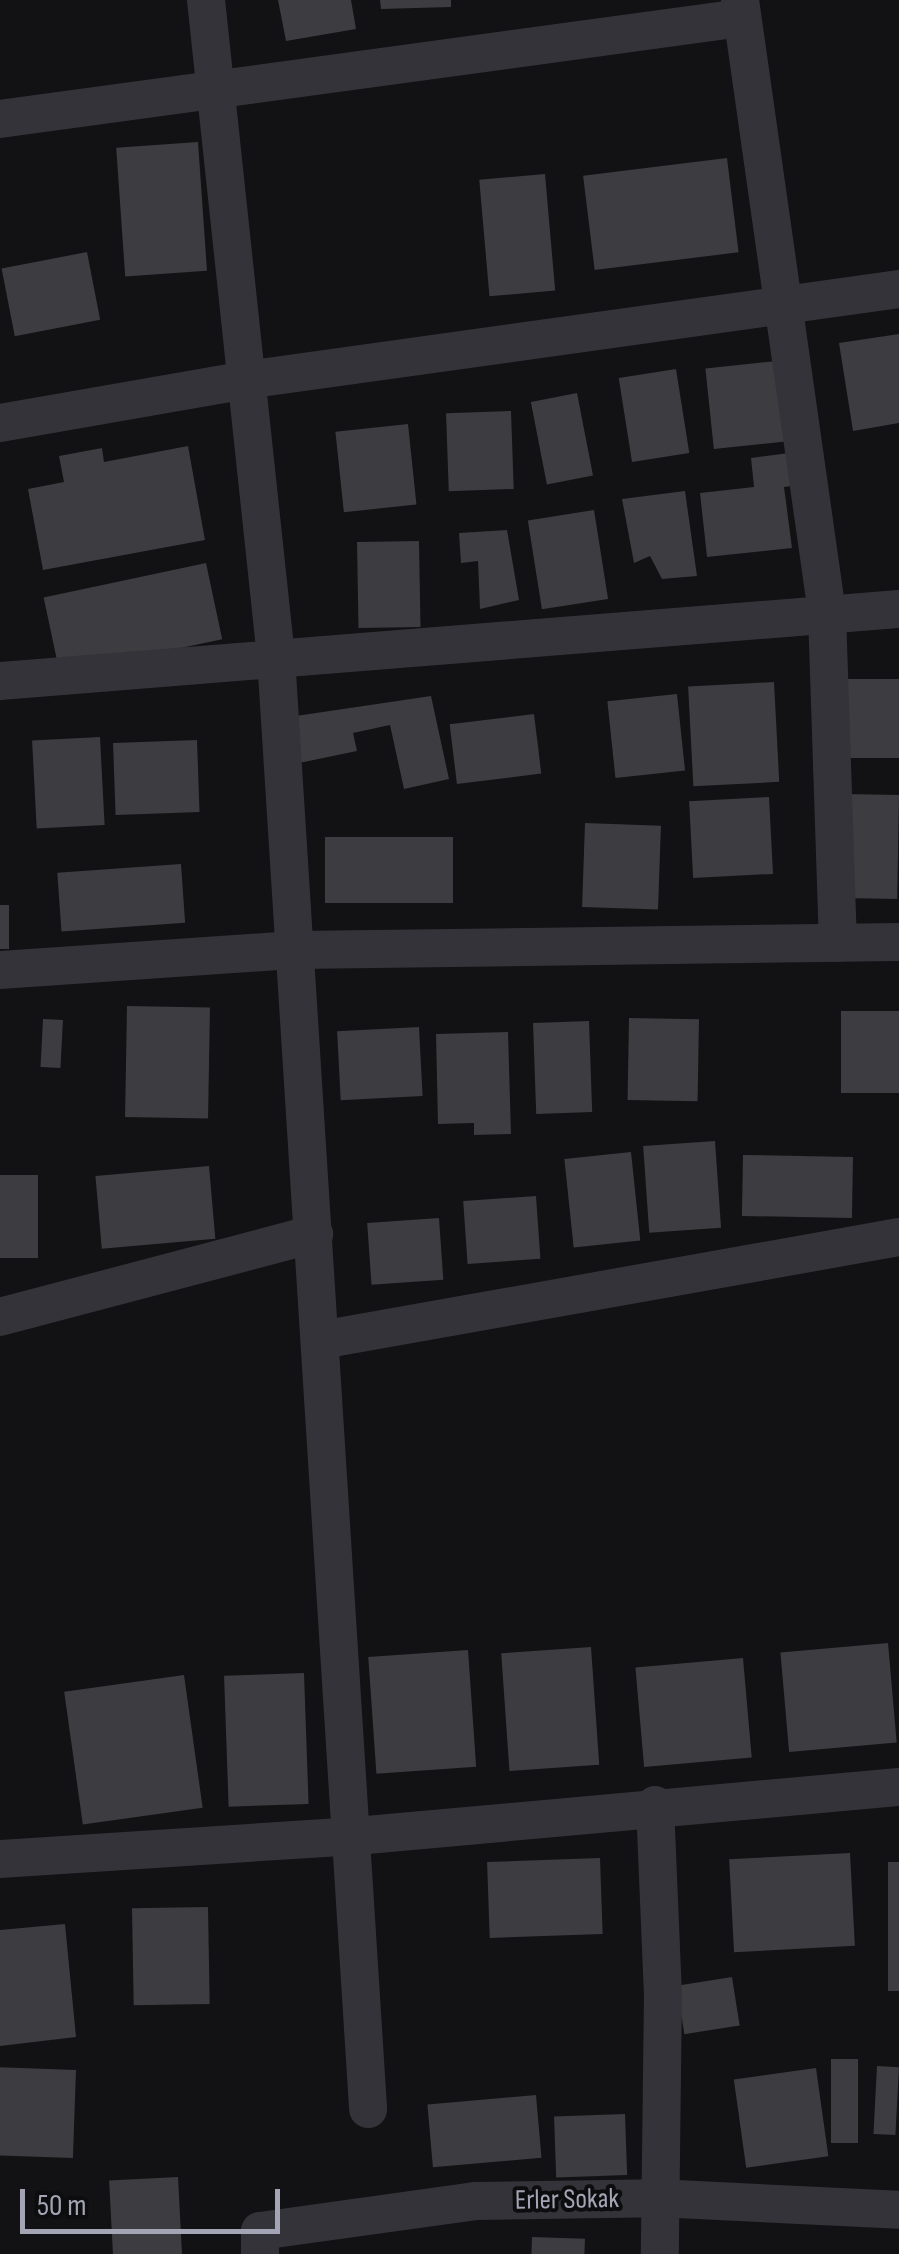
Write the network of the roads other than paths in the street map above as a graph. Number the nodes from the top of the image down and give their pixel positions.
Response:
1 (206, 0) edge
2 (741, 9) edge
3 (214, 85) junction
4 (0, 119) edge
5 (899, 289) edge
6 (780, 306) junction
7 (246, 380) junction
8 (0, 422) edge
9 (899, 609) edge
10 (827, 613) junction
11 (276, 657) junction
12 (0, 681) edge
13 (899, 942) edge
14 (838, 943) junction
15 (296, 950) junction
16 (0, 970) edge
17 (314, 1234) junction
18 (899, 1238) edge
19 (0, 1317) edge
20 (321, 1340) junction
21 (899, 1787) edge
22 (654, 1806) junction
23 (356, 1836) junction
24 (0, 1859) edge
25 (368, 2110) dead end
26 (656, 2198) junction
27 (899, 2210) edge
28 (260, 2254) edge
29 (660, 2254) edge

1 - 3 street
2 - 3 street
2 - 6 street
3 - 4 street
3 - 7 street
5 - 6 street
6 - 7 street
6 - 10 street
7 - 8 street
7 - 11 street
9 - 10 street
10 - 11 street
10 - 14 street
11 - 12 street
11 - 15 street
13 - 14 street
14 - 15 street
15 - 16 street
15 - 17 street
17 - 19 street
17 - 20 street
18 - 20 street
20 - 23 street
21 - 22 street
22 - 23 street
22 - 26 street
23 - 24 street
23 - 25 street
26 - 27 street, Erler Sokak
26 - 28 street, Erler Sokak
26 - 29 street

